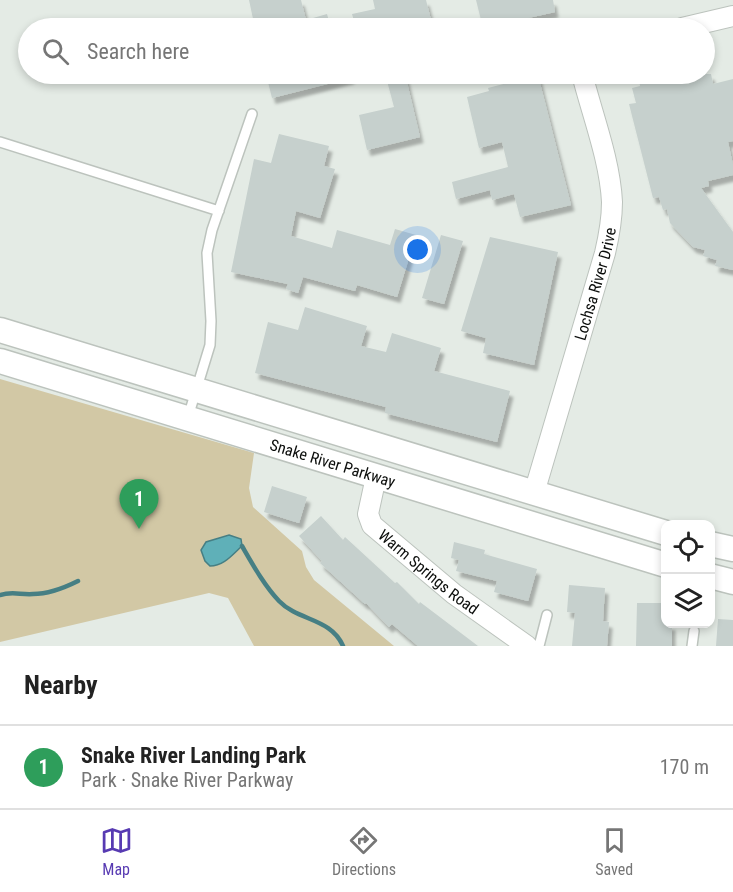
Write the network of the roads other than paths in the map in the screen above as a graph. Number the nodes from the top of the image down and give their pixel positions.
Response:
1 (733, 16) edge
2 (715, 20) edge
3 (585, 84) edge
4 (252, 114) dead end
5 (0, 142) edge
6 (219, 211) junction
7 (0, 330) edge
8 (0, 361) edge
9 (197, 391) junction
10 (187, 419) junction
11 (376, 477) junction
12 (534, 493) junction
13 (661, 531) edge
14 (715, 545) edge
15 (733, 549) edge
16 (661, 563) edge
17 (715, 577) edge
18 (733, 582) edge
19 (547, 615) dead end
20 (694, 631) dead end
21 (526, 646) edge
22 (538, 646) edge
23 (692, 646) edge

1 - 2 street
3 - 12 street, Lochsa River Drive
4 - 6 lane
5 - 6 lane
6 - 9 lane
7 - 9 street, Snake River Parkway
8 - 10 street, Snake River Parkway
9 - 10 lane
9 - 12 street, Snake River Parkway
10 - 11 street, Snake River Parkway
11 - 16 street, Snake River Parkway
11 - 21 street, Warm Springs Road
12 - 13 street, Snake River Parkway
14 - 15 street
17 - 18 street
19 - 22 lane
20 - 23 lane

